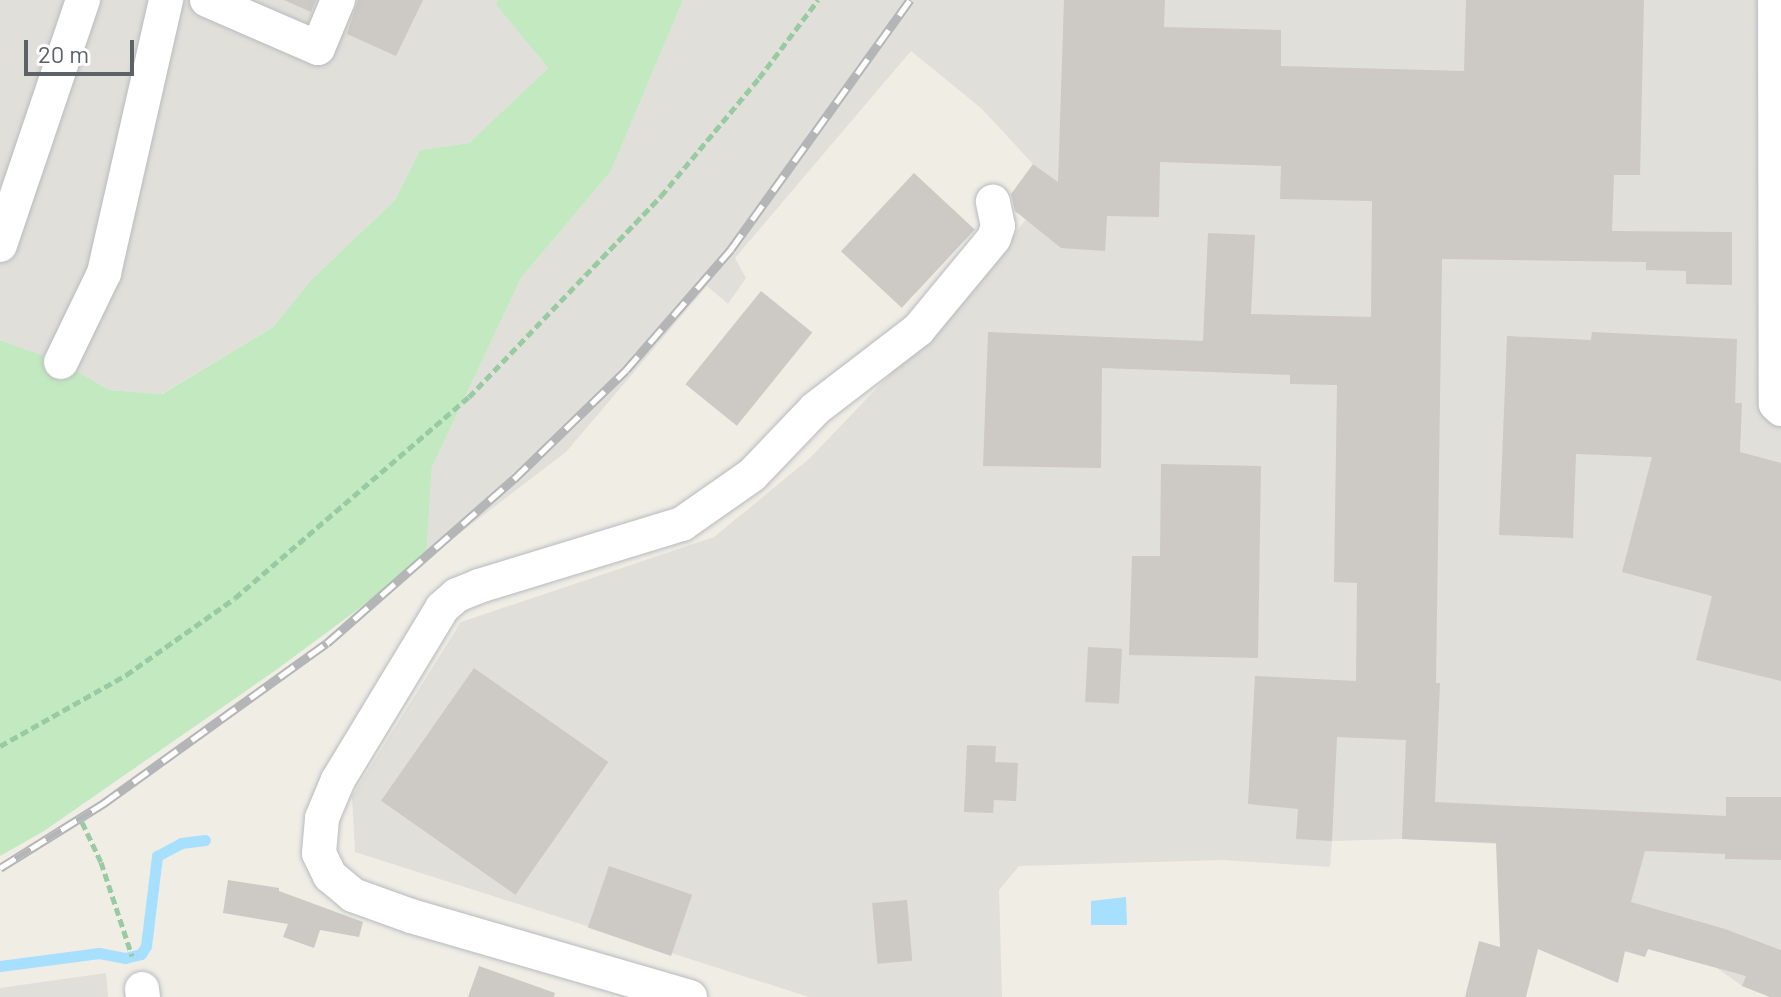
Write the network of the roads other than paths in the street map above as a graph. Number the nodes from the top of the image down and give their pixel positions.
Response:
1 (83, 0) edge
2 (166, 0) edge
3 (207, 0) edge
4 (338, 0) edge
5 (1775, 0) edge
6 (1778, 181) edge
7 (993, 202) dead end
8 (0, 245) edge
9 (61, 362) dead end
10 (1781, 409) edge
11 (690, 997) edge

1 - 8 street
2 - 9 street
3 - 4 street
5 - 6 street
6 - 10 street
7 - 11 street

